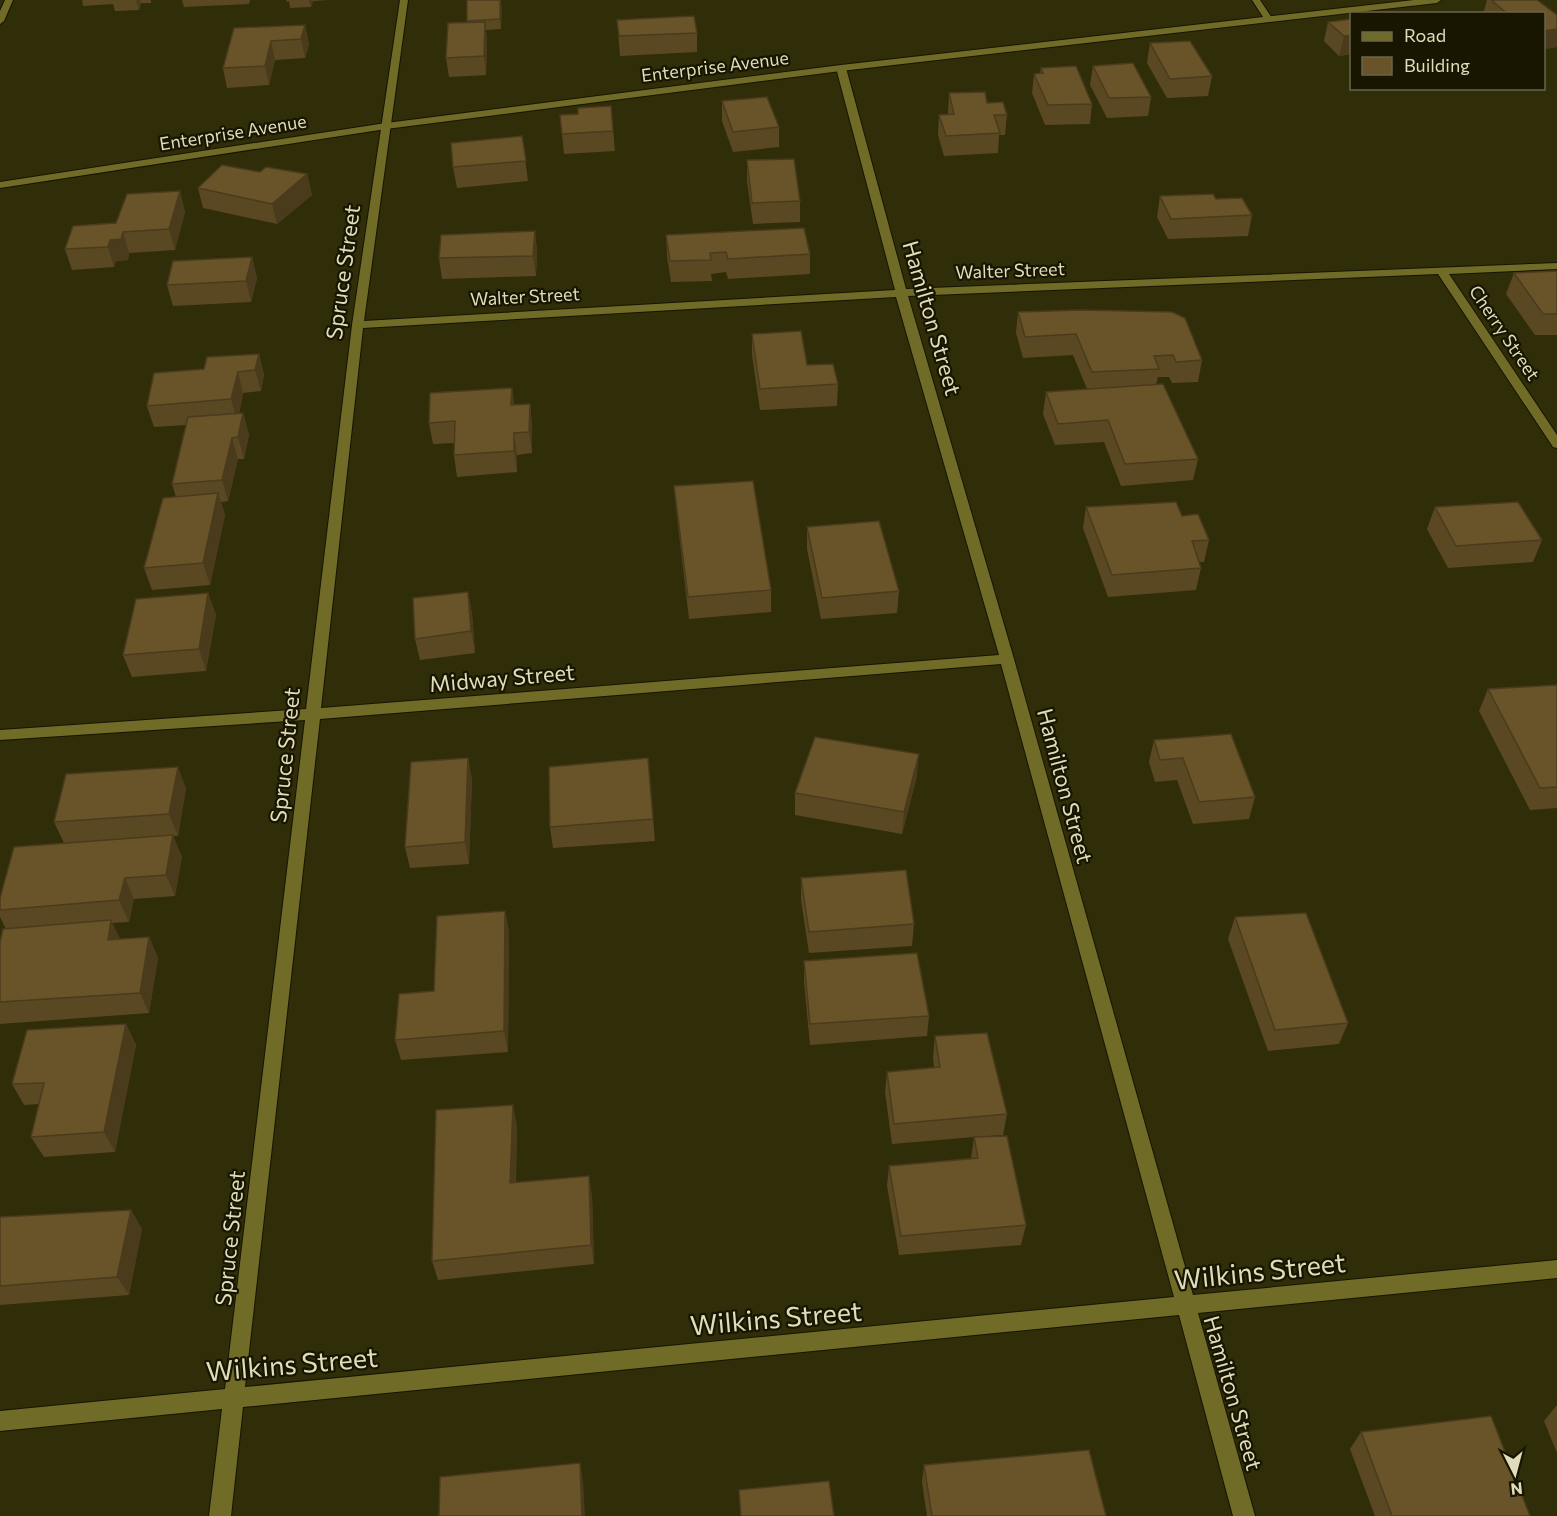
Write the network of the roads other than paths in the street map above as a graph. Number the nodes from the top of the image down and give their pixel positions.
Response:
1 (9, 0) edge
2 (404, 0) edge
3 (1256, 0) edge
4 (1437, 0) edge
5 (1268, 18) junction
6 (0, 21) edge
7 (841, 68) junction
8 (386, 126) junction
9 (0, 185) edge
10 (1557, 266) edge
11 (1442, 272) junction
12 (901, 293) junction
13 (358, 325) junction
14 (1557, 444) edge
15 (1007, 659) junction
16 (312, 714) junction
17 (0, 735) edge
18 (1557, 1269) edge
19 (1185, 1307) junction
20 (235, 1398) junction
21 (0, 1421) edge
22 (220, 1516) edge
23 (1244, 1516) edge

1 - 6 street
2 - 8 street, Spruce Street
3 - 5 street
4 - 5 street, Enterprise Avenue
5 - 7 street, Enterprise Avenue
7 - 8 street, Enterprise Avenue
7 - 12 street, Hamilton Street
8 - 9 street, Enterprise Avenue
8 - 13 street, Spruce Street
10 - 11 street, Walter Street
11 - 12 street, Walter Street
11 - 14 street, Cherry Street
12 - 13 street, Walter Street
12 - 15 street, Hamilton Street
13 - 16 street, Spruce Street
15 - 16 street, Midway Street
15 - 19 street, Hamilton Street
16 - 17 street, Midway Street
16 - 20 street, Spruce Street
18 - 19 street, Wilkins Street
19 - 20 street, Wilkins Street
19 - 23 street, Hamilton Street
20 - 21 street, Wilkins Street
20 - 22 street, Spruce Street

